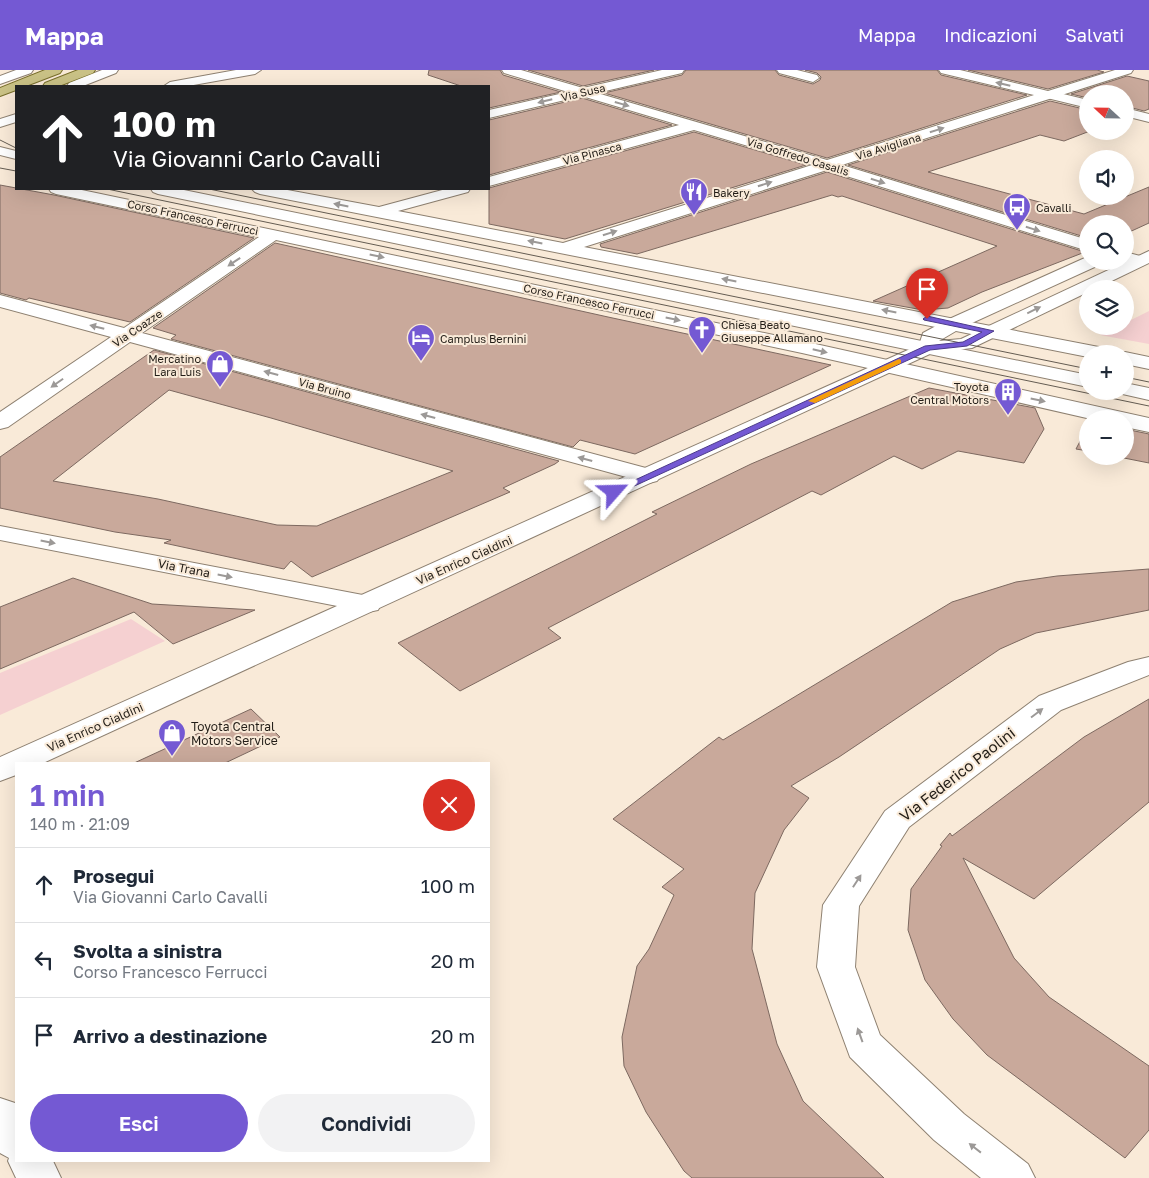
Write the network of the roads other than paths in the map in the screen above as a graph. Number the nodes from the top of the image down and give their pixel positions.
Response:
1 (27, 70) edge
2 (56, 70) edge
3 (89, 70) edge
4 (112, 70) edge
5 (255, 70) edge
6 (508, 70) edge
7 (678, 70) edge
8 (783, 70) edge
9 (945, 70) edge
10 (1127, 70) edge
11 (813, 78) dead end
12 (0, 80) edge
13 (18, 85) edge
14 (52, 85) edge
15 (75, 85) edge
16 (175, 85) edge
17 (15, 86) edge
18 (0, 92) edge
19 (582, 92) junction
20 (1051, 95) junction
21 (1079, 102) edge
22 (15, 103) edge
23 (15, 104) edge
24 (0, 106) edge
25 (490, 114) edge
26 (1134, 114) edge
27 (0, 116) edge
28 (15, 118) edge
29 (1149, 118) edge
30 (0, 123) edge
31 (695, 125) junction
32 (0, 151) edge
33 (15, 155) edge
34 (0, 162) edge
35 (15, 164) edge
36 (827, 165) junction
37 (490, 182) edge
38 (61, 190) edge
39 (163, 190) edge
40 (265, 190) edge
41 (459, 190) edge
42 (379, 212) junction
43 (274, 234) junction
44 (1079, 243) edge
45 (564, 248) junction
46 (1079, 267) edge
47 (1103, 270) edge
48 (0, 302) edge
49 (954, 324) junction
50 (990, 331) junction
51 (127, 334) junction
52 (928, 348) junction
53 (1079, 349) edge
54 (1134, 360) edge
55 (1149, 363) edge
56 (888, 367) junction
57 (1079, 379) edge
58 (1134, 391) edge
59 (1149, 394) edge
60 (1082, 410) edge
61 (0, 422) edge
62 (1134, 422) edge
63 (1149, 425) edge
64 (649, 476) junction
65 (0, 533) edge
66 (368, 604) junction
67 (1149, 666) edge
68 (18, 762) edge
69 (15, 763) edge
70 (0, 770) edge
71 (0, 1116) edge
72 (15, 1140) edge
73 (30, 1162) edge
74 (39, 1178) edge
75 (1014, 1178) edge

1 - 12 street
2 - 13 main road
3 - 14 main road
4 - 15 street
5 - 16 street
6 - 19 street, Via Goffredo Casalis
7 - 19 street, Via Susa
8 - 11 street
20 -> 9 street
10 - 20 street, Via Avigliana
17 - 18 main road
19 -> 25 street, Via Susa
19 -> 31 street, Via Goffredo Casalis
20 - 21 street
36 -> 20 street, Via Avigliana
22 - 24 main road
23 - 27 street
26 - 29 street
28 - 30 street
31 - 36 street, Via Goffredo Casalis
31 - 37 street, Via Pinasca
32 - 33 street
34 - 35 street
36 -> 44 street, Via Goffredo Casalis
45 -> 36 street, Via Avigliana
38 - 43 street, Corso Francesco Ferrucci
39 - 52 street, Corso Francesco Ferrucci
42 -> 40 street
41 - 42 street
45 -> 42 street
43 -> 51 street, Via Coazze
43 -> 56 street, Corso Francesco Ferrucci
49 -> 45 street
46 - 49 street
50 -> 47 street
51 -> 48 street, Via Bruino
49 - 50 street
49 - 52 street
50 - 52 street
50 - 53 street
51 -> 61 street, Via Coazze
64 -> 51 street, Via Bruino
52 - 56 street, Via Enrico Cialdini
52 - 57 street, Corso Francesco Ferrucci
54 - 55 street
56 -> 60 street, Corso Francesco Ferrucci
56 - 64 street, Via Enrico Cialdini
58 - 59 street
62 - 63 street, Corso Francesco Ferrucci
64 - 66 street, Via Enrico Cialdini
65 -> 66 street, Via Trana
66 - 68 street, Via Enrico Cialdini
75 -> 67 street, Via Federico Paolini
69 - 70 street, Via Enrico Cialdini
71 - 72 street
73 - 74 street

